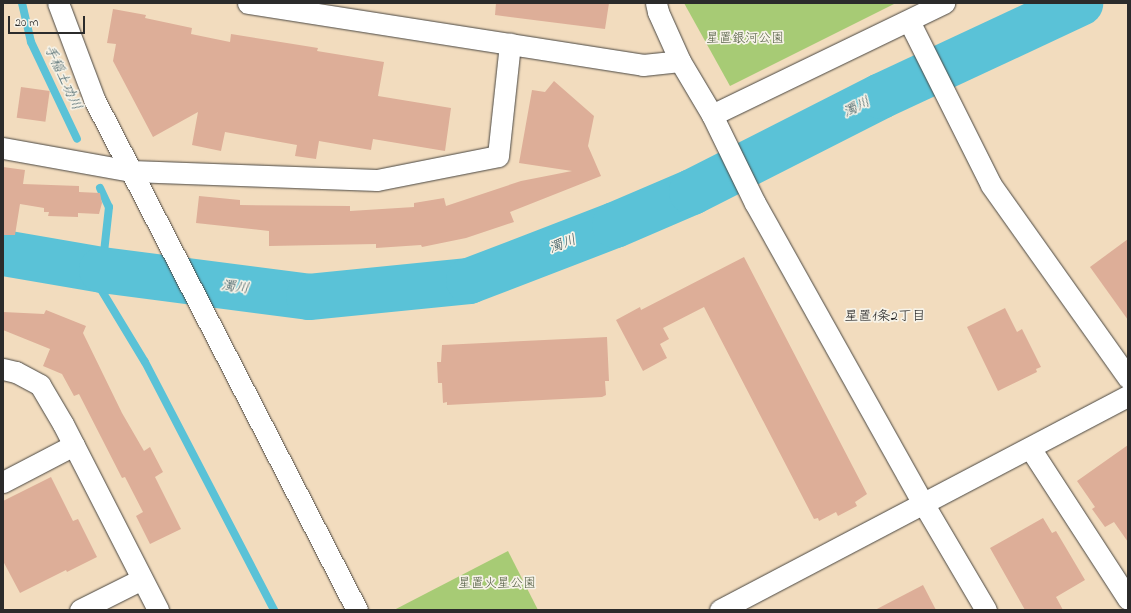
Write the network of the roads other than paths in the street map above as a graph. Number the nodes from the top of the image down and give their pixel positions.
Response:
1 (58, 3) edge
2 (248, 3) edge
3 (656, 3) edge
4 (944, 3) edge
5 (909, 21) junction
6 (510, 44) junction
7 (680, 61) junction
8 (712, 115) junction
9 (3, 148) edge
10 (130, 171) junction
11 (3, 369) edge
12 (1128, 378) edge
13 (1128, 396) edge
14 (74, 446) junction
15 (1030, 448) junction
16 (3, 482) edge
17 (923, 503) junction
18 (142, 578) junction
19 (1128, 599) edge
20 (80, 610) edge
21 (158, 610) edge
22 (357, 610) edge
23 (720, 610) edge
24 (986, 610) edge

1 - 10 street
2 - 6 street
3 - 7 street
4 - 5 street
5 - 8 street
5 - 12 street
6 - 7 street
6 - 10 street
7 - 8 street
8 - 17 street
9 - 10 street
10 - 22 street
11 - 14 street
13 - 15 street
14 - 16 street
14 - 18 street
15 - 17 street
15 - 19 street
17 - 23 street
17 - 24 street
18 - 20 street
18 - 21 street

